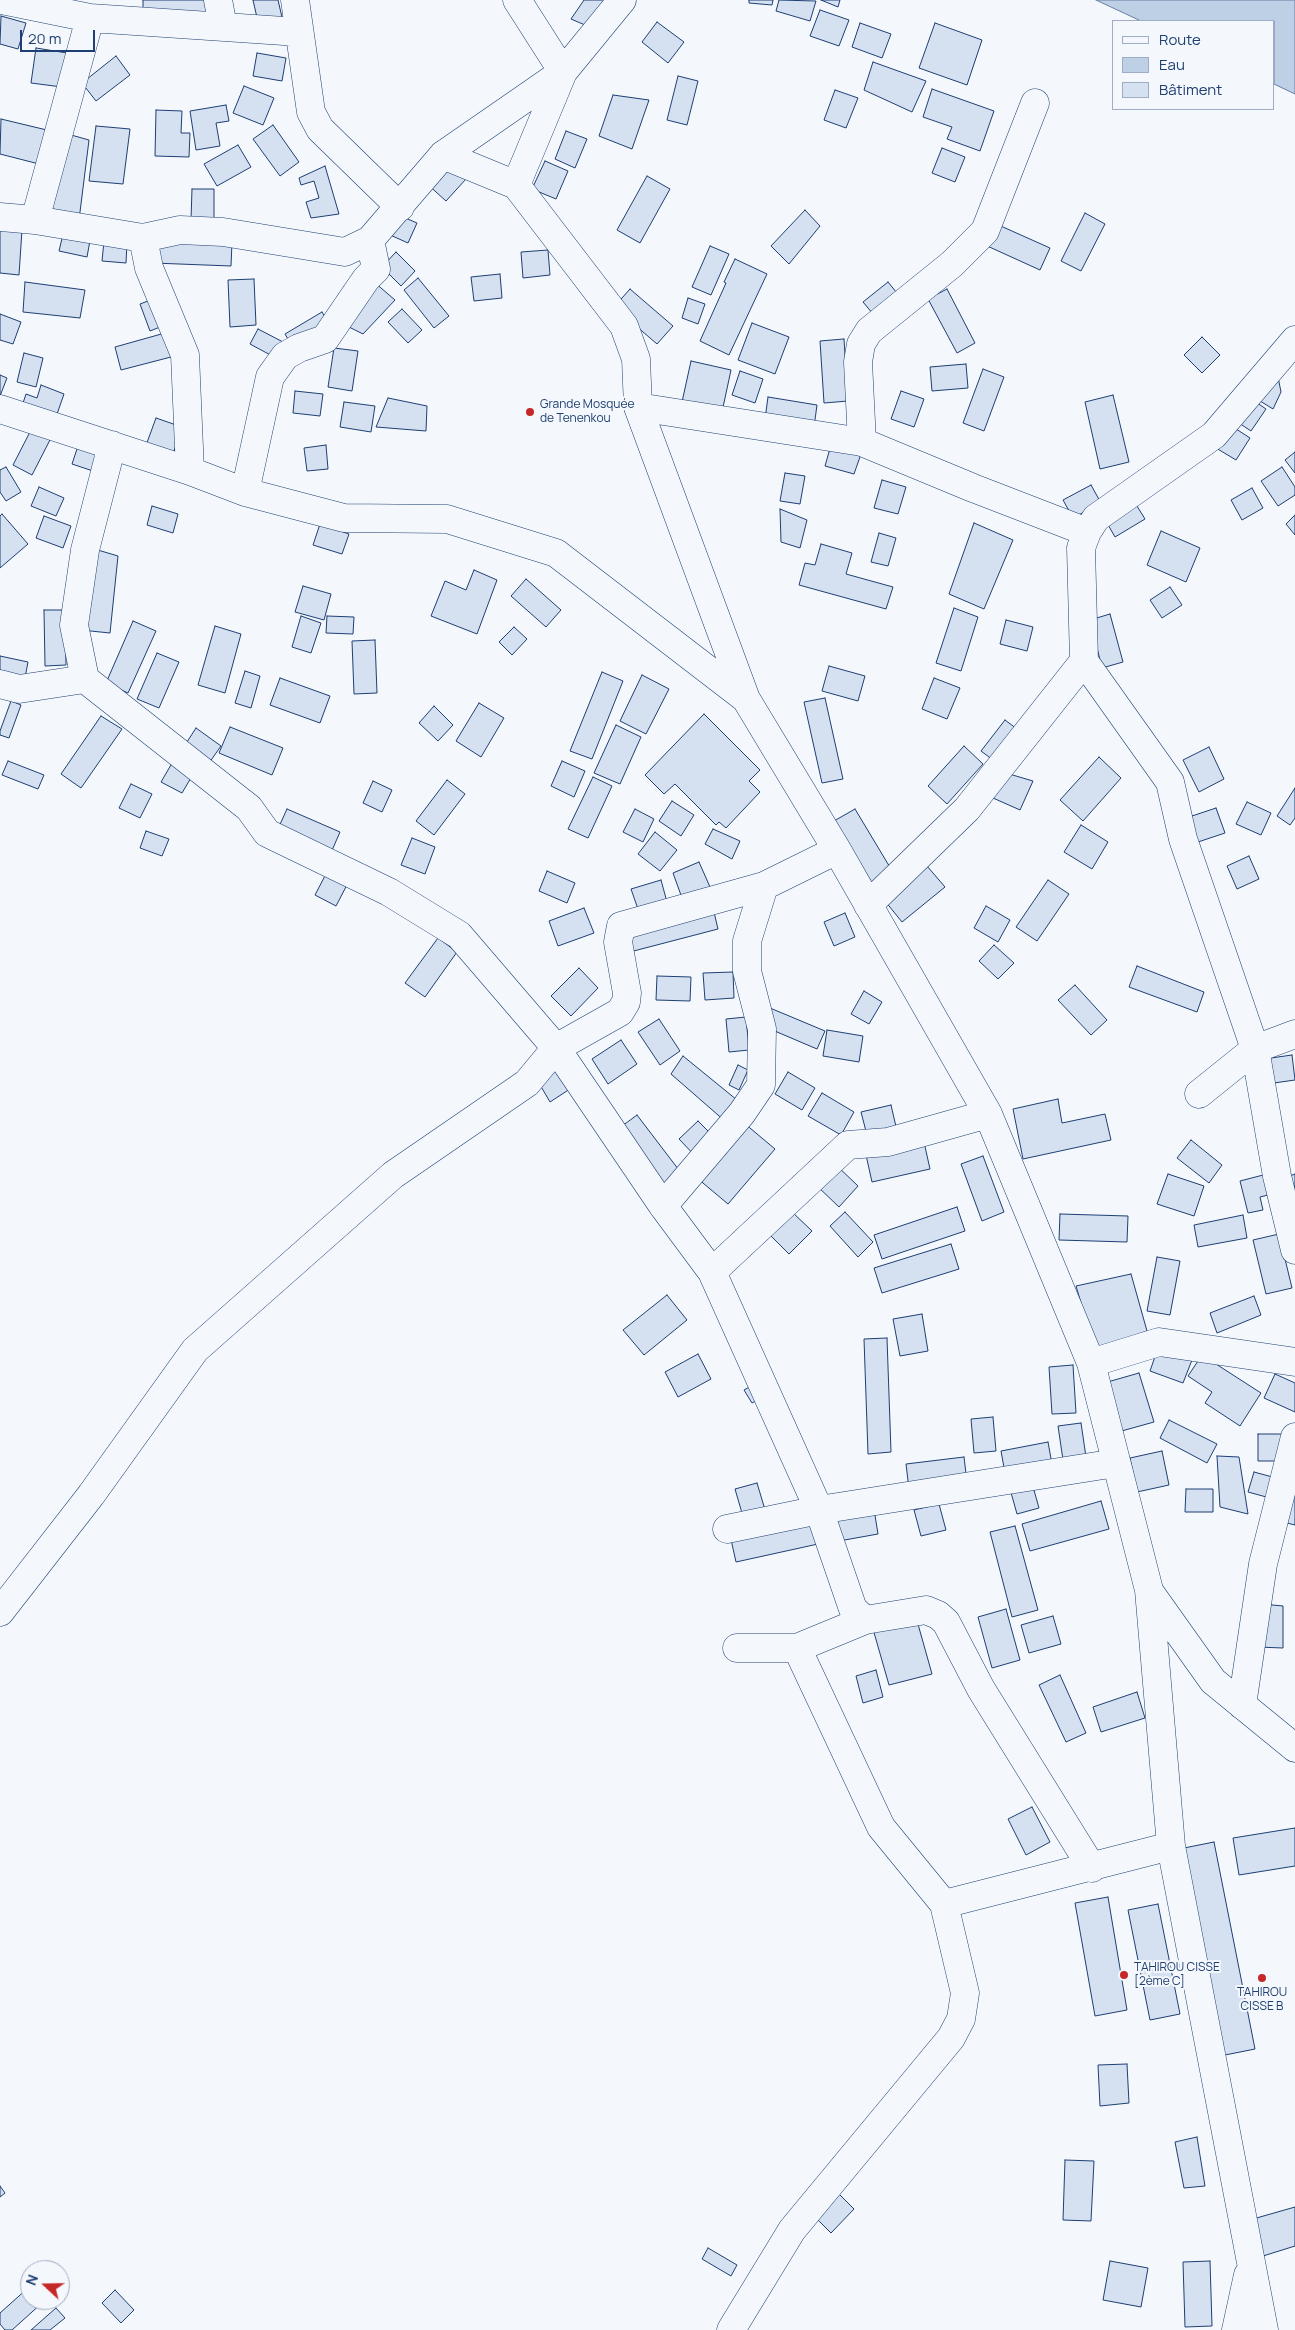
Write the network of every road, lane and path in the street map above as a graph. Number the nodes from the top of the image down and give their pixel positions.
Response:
1 (2, 0) edge
2 (218, 0) edge
3 (295, 0) edge
4 (517, 0) edge
5 (622, 0) edge
6 (90, 18) junction
7 (223, 26) junction
8 (299, 32) junction
9 (563, 72) junction
10 (1035, 103) dead end
11 (443, 155) junction
12 (516, 185) junction
13 (400, 207) junction
14 (0, 217) edge
15 (35, 220) junction
16 (143, 238) junction
17 (370, 240) junction
18 (1295, 340) edge
19 (638, 407) junction
20 (0, 409) edge
21 (862, 442) junction
22 (112, 446) junction
23 (190, 471) junction
24 (245, 492) junction
25 (1086, 532) junction
26 (1084, 660) junction
27 (85, 679) junction
28 (0, 684) edge
29 (746, 699) junction
30 (837, 850) junction
31 (764, 886) junction
32 (868, 905) junction
33 (1295, 1034) edge
34 (556, 1048) junction
35 (1255, 1049) junction
36 (1199, 1094) dead end
37 (988, 1114) junction
38 (663, 1206) junction
39 (1295, 1250) edge
40 (712, 1272) junction
41 (1295, 1362) edge
42 (1091, 1364) junction
43 (1295, 1437) edge
44 (1116, 1463) junction
45 (819, 1510) junction
46 (726, 1530) dead end
47 (1149, 1590) junction
48 (0, 1612) edge
49 (865, 1620) junction
50 (736, 1648) dead end
51 (796, 1648) junction
52 (1242, 1705) junction
53 (1295, 1748) edge
54 (1171, 1846) junction
55 (1092, 1868) junction
56 (944, 1904) junction
57 (1251, 2265) junction
58 (731, 2330) edge
59 (1236, 2330) edge
60 (1264, 2330) edge

1 - 6 street
2 - 7 street
3 - 8 street
4 - 9 street
5 - 9 street
6 - 7 street
6 - 15 street
7 - 8 street
8 - 13 street
9 - 11 street
9 - 12 street
10 - 21 street
11 - 12 street
11 - 13 street
12 - 19 street
13 - 17 street
14 - 15 street
15 - 16 street
16 - 17 street
16 - 23 street
17 - 24 street
18 - 25 street
19 - 21 street
19 - 29 street
20 - 22 street
21 - 25 street
22 - 23 street
22 - 27 street
23 - 24 street
24 - 29 street
25 - 26 street
26 - 32 street
26 - 35 street
27 - 28 street
27 - 34 street
29 - 30 street
30 - 31 street
30 - 32 street
31 - 34 street
31 - 38 street
32 - 37 street
33 - 35 street
34 - 38 street
34 - 48 street
35 - 36 street
35 - 39 street
37 - 40 street
37 - 42 street
38 - 40 street
40 - 45 street
41 - 42 street
42 - 44 street
43 - 52 street
44 - 45 street
44 - 47 street
45 - 46 street
45 - 49 street
47 - 52 street
47 - 54 street
49 - 51 street
49 - 55 street
50 - 51 street
51 - 56 street
52 - 53 street
54 - 55 street
54 - 57 street
55 - 56 street
56 - 58 street
57 - 59 street
57 - 60 street

